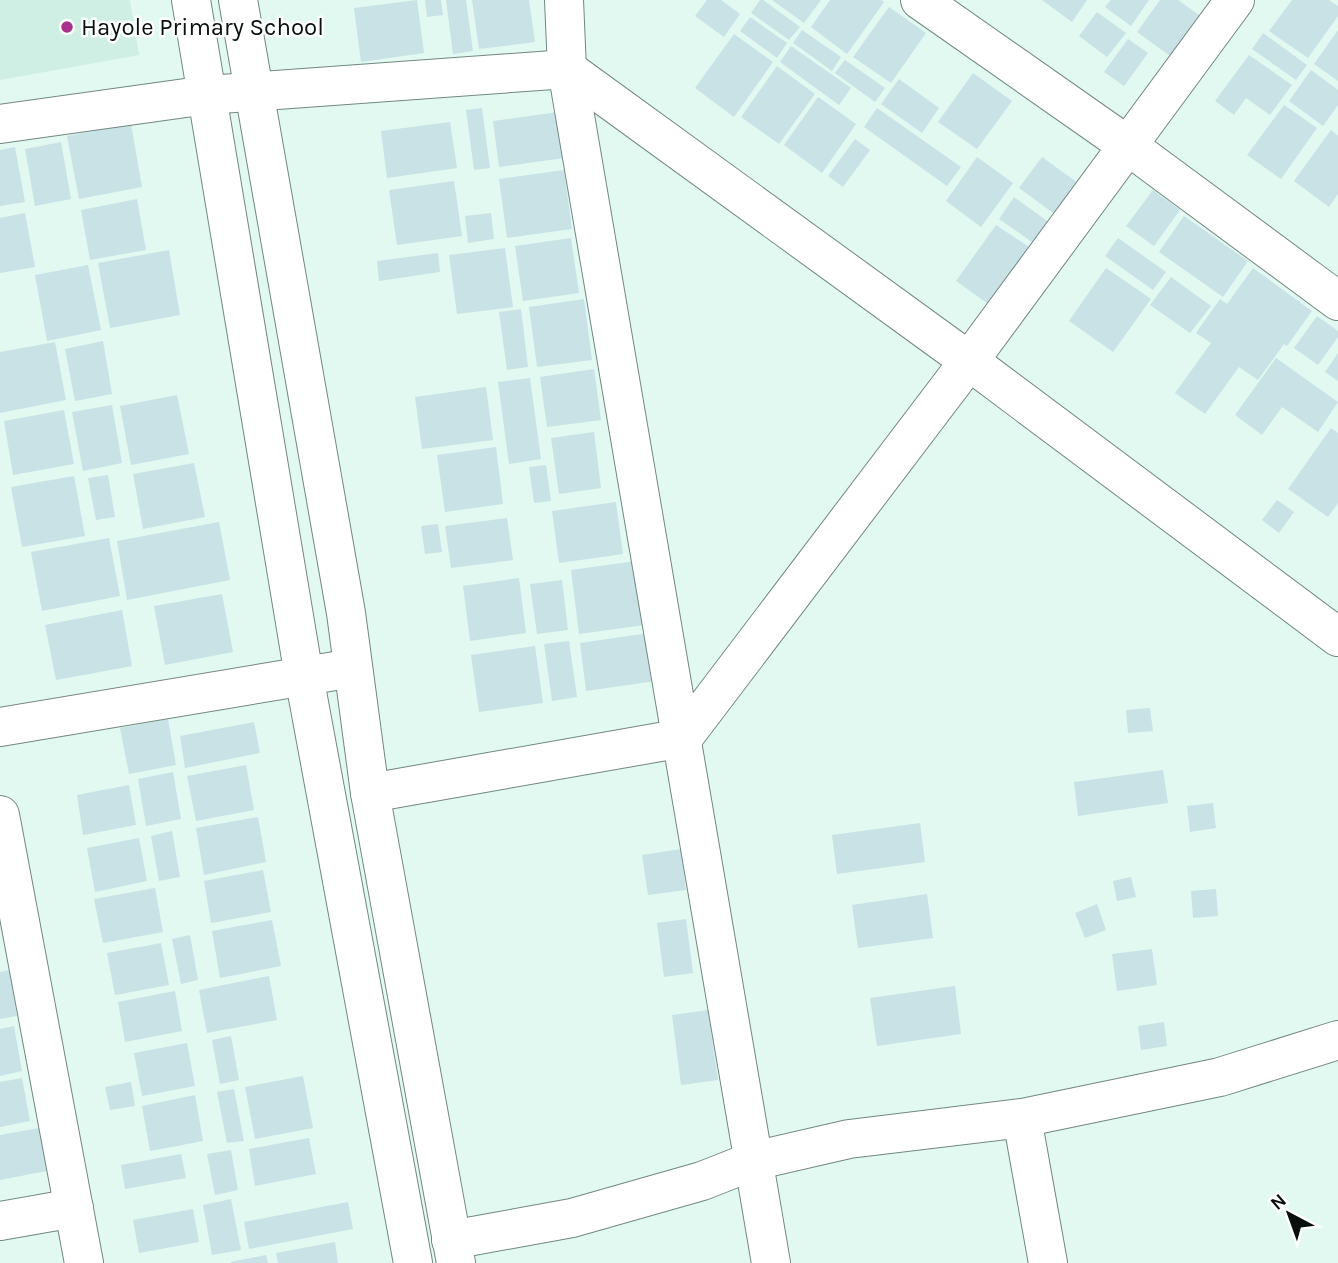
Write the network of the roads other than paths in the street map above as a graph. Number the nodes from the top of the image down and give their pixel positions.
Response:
1 (191, 0) edge
2 (238, 0) edge
3 (564, 0) edge
4 (920, 0) edge
5 (1235, 0) edge
6 (568, 69) junction
7 (254, 91) junction
8 (207, 95) junction
9 (0, 124) edge
10 (1127, 145) junction
11 (1338, 301) edge
12 (969, 361) junction
13 (1338, 637) edge
14 (353, 668) junction
15 (304, 676) junction
16 (0, 727) edge
17 (683, 738) junction
18 (370, 793) junction
19 (0, 815) edge
20 (1338, 1040) edge
21 (1022, 1118) junction
22 (753, 1161) junction
23 (74, 1208) junction
24 (0, 1221) edge
25 (454, 1251) edge
26 (84, 1263) edge
27 (414, 1263) edge
28 (771, 1263) edge
29 (1048, 1263) edge

1 - 8 street
2 - 7 street
3 - 6 street
4 - 10 street
5 - 10 street
6 - 7 street
6 - 12 street
6 - 17 street
7 - 8 street
7 - 14 street
8 - 9 street
8 - 15 street
10 - 11 street
10 - 12 street
12 - 13 street
12 - 17 street
14 - 15 street
14 - 18 street
15 - 16 street
15 - 27 street
17 - 18 street
17 - 22 street
18 - 25 street
19 - 23 street
20 - 21 street
21 - 22 street
21 - 29 street
22 - 25 street
22 - 28 street
23 - 24 street
23 - 26 street

